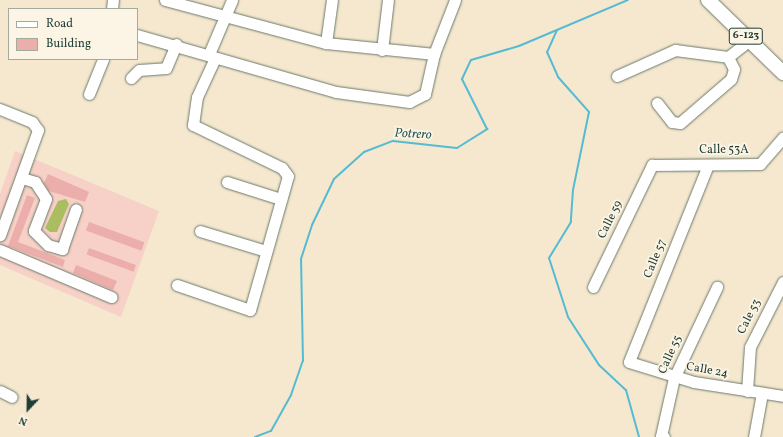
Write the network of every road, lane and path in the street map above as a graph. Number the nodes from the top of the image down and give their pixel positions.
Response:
1 (165, 0) edge
2 (232, 0) edge
3 (332, 0) edge
4 (388, 0) edge
5 (456, 0) edge
6 (708, 0) edge
7 (227, 17) junction
8 (138, 35) edge
9 (750, 40) junction
10 (326, 43) junction
11 (176, 44) junction
12 (382, 50) junction
13 (434, 54) junction
14 (212, 56) junction
15 (728, 57) junction
16 (103, 60) edge
17 (783, 73) edge
18 (617, 76) dead end
19 (131, 78) dead end
20 (89, 94) dead end
21 (657, 103) dead end
22 (0, 109) edge
23 (783, 138) edge
24 (708, 164) junction
25 (652, 165) joint
26 (22, 178) junction
27 (227, 182) dead end
28 (281, 199) junction
29 (76, 208) dead end
30 (200, 231) dead end
31 (0, 235) edge
32 (0, 250) edge
33 (266, 251) junction
34 (783, 282) edge
35 (177, 285) dead end
36 (594, 286) dead end
37 (717, 287) dead end
38 (111, 297) dead end
39 (629, 362) joint
40 (674, 378) junction
41 (0, 390) edge
42 (748, 391) junction
43 (762, 392) junction
44 (783, 396) edge
45 (12, 397) dead end
46 (663, 437) edge
47 (754, 437) edge

1 - 7 street
2 - 7 street
3 - 10 street
4 - 12 street
5 - 13 street
6 - 9 main road, 6-123
7 - 10 street
7 - 14 street
8 - 11 street
9 - 15 street
9 - 17 main road, 6-123
10 - 12 street
11 - 14 street
11 - 19 street
12 - 13 street
13 - 14 street
14 - 28 street
15 - 18 street
15 - 21 street
16 - 20 street
22 - 26 street
23 - 24 street, Calle 53A
24 - 25 street, Calle 53A
24 - 39 street, Calle 57
25 - 36 street, Calle 59
26 - 29 street
26 - 31 street
27 - 28 street
28 - 33 street
30 - 33 street
32 - 38 street
33 - 35 street
34 - 42 street, Cale 53
37 - 40 street, Calle 55
39 - 40 street, Calle 24
40 - 42 street, Calle 24
40 - 46 street, Calle 55
41 - 45 street
42 - 43 street, Calle 24
43 - 44 street, Calle 24
43 - 47 street

